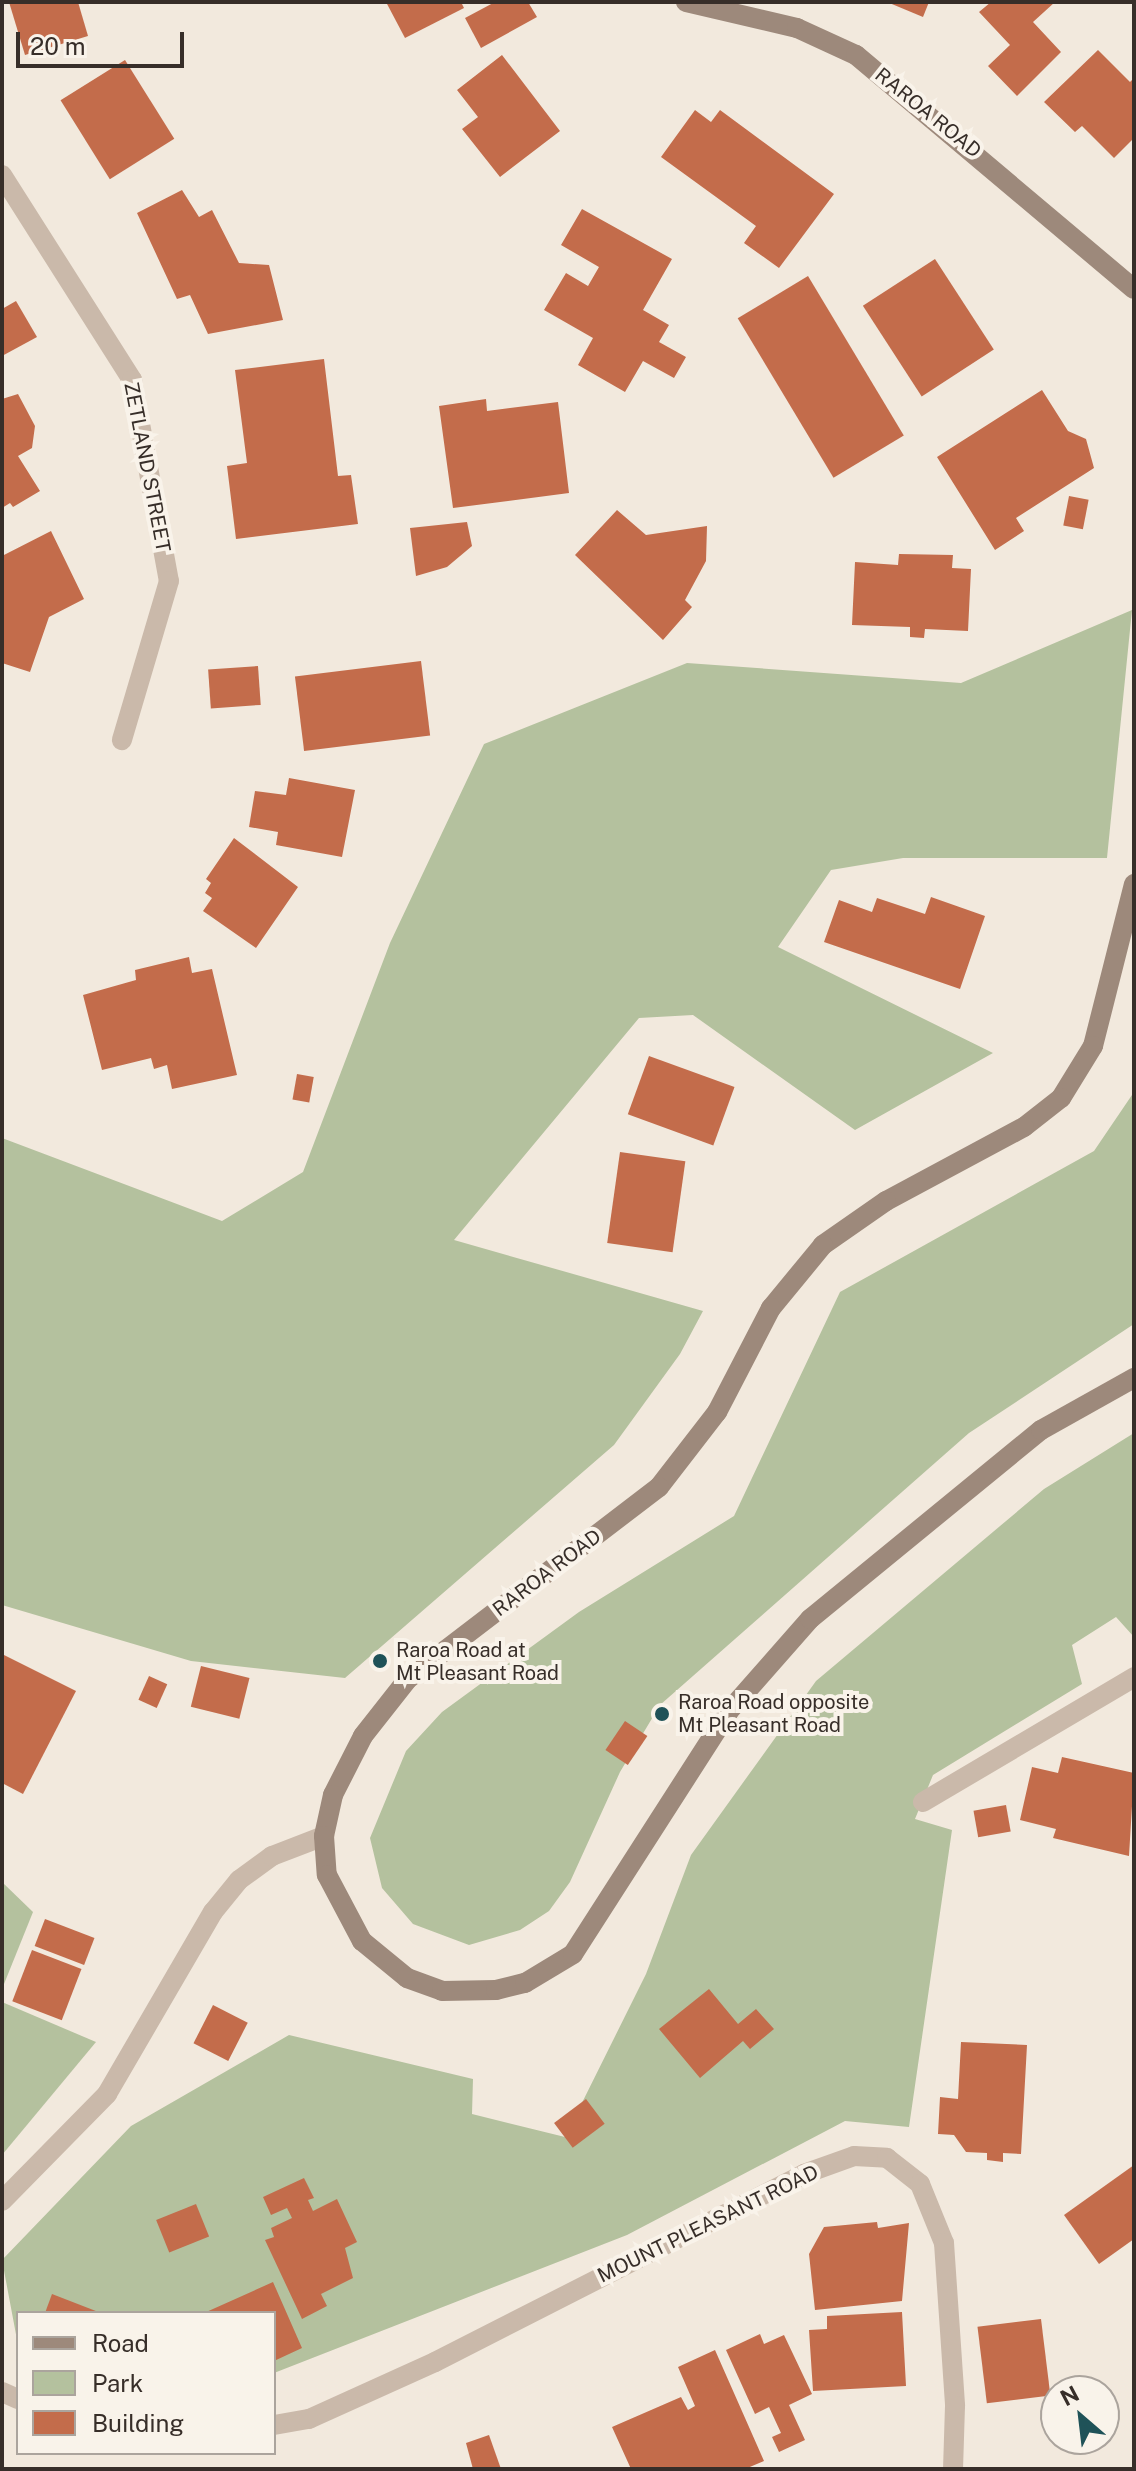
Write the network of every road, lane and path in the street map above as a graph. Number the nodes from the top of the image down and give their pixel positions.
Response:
1 (686, 2) edge
2 (2, 175) edge
3 (1134, 289) edge
4 (122, 740) dead end
5 (1134, 884) edge
6 (1134, 1378) edge
7 (1134, 1677) edge
8 (923, 1802) dead end
9 (324, 1836) junction
10 (2, 2201) edge
11 (276, 2425) edge
12 (953, 2469) edge

1 - 3 main road, RAROA ROAD
2 - 4 street, ZETLAND STREET
5 - 9 main road, RAROA ROAD
6 - 9 main road, RAROA ROAD
7 - 8 street
9 - 10 street
11 - 12 street, MOUNT PLEASANT ROAD

